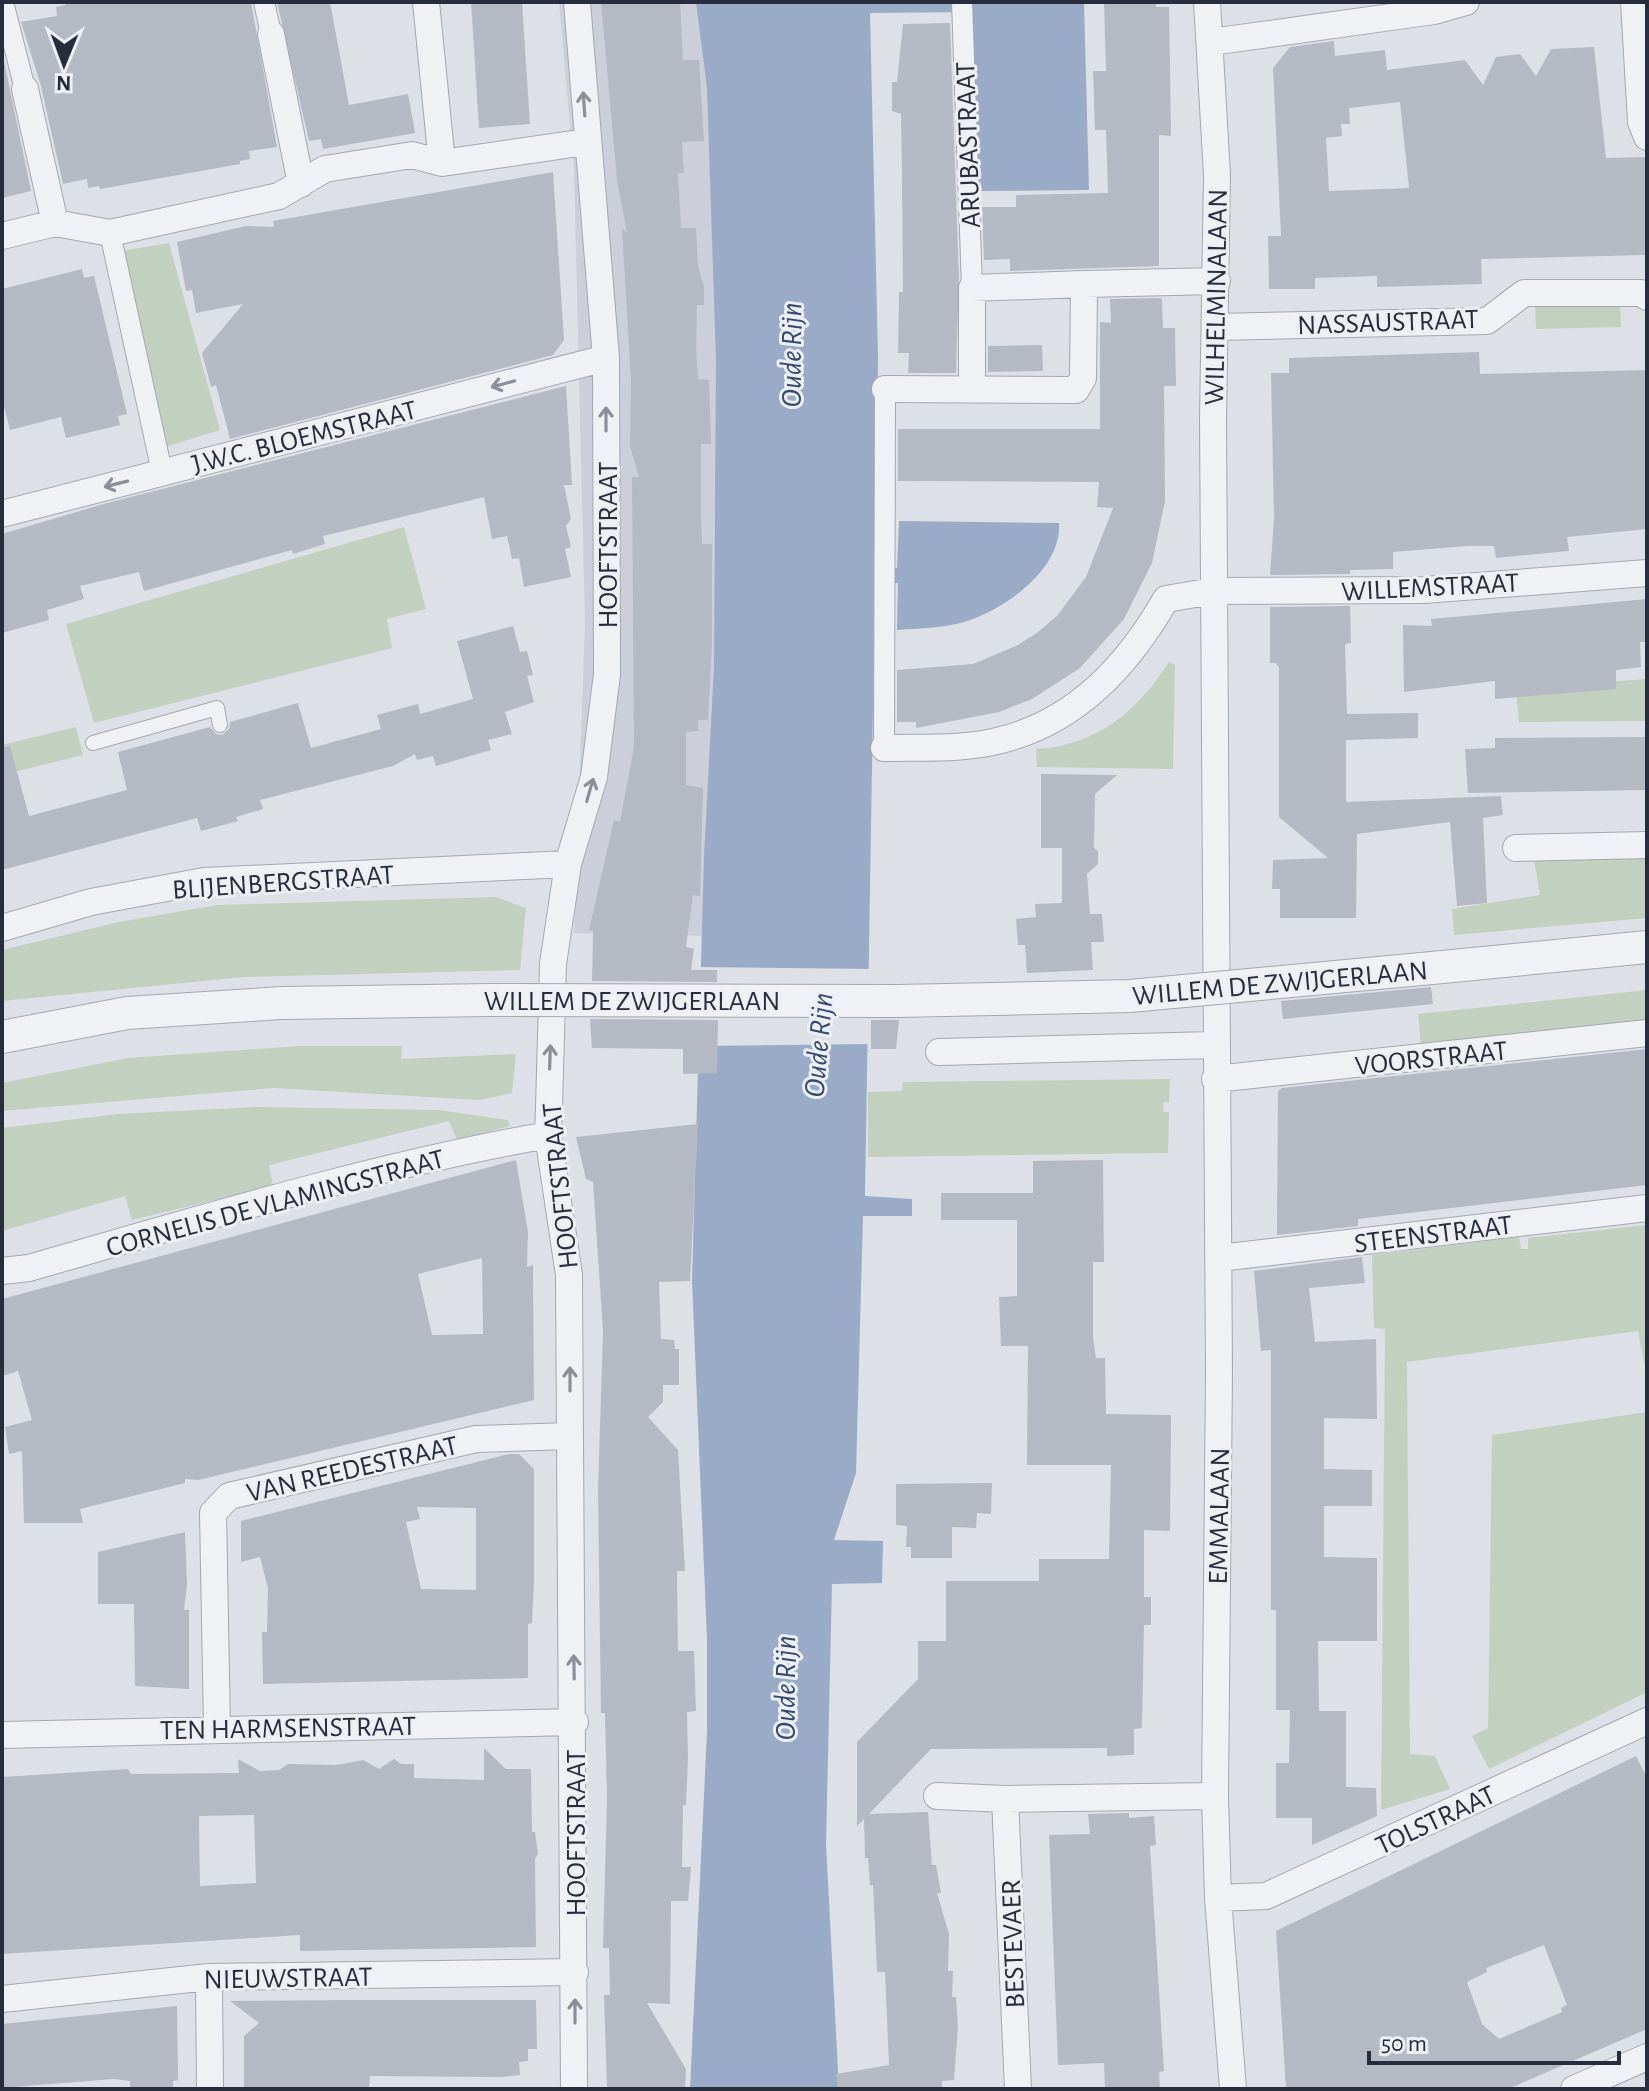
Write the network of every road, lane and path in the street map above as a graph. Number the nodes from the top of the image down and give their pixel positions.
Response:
1 (3, 2) edge
2 (264, 2) edge
3 (426, 2) edge
4 (577, 2) edge
5 (1207, 2) edge
6 (1466, 2) edge
7 (1634, 2) edge
8 (962, 12) edge
9 (271, 34) joint
10 (1211, 42) junction
11 (25, 89) joint
12 (1647, 137) edge
13 (586, 142) junction
14 (442, 163) junction
15 (301, 184) junction
16 (55, 223) junction
17 (110, 233) junction
18 (2, 236) edge
19 (1217, 281) junction
20 (1084, 284) junction
21 (972, 288) junction
22 (1647, 297) edge
23 (1216, 327) junction
24 (606, 358) junction
25 (972, 388) junction
26 (885, 389) joint
27 (162, 472) junction
28 (2, 514) edge
29 (1647, 573) edge
30 (1213, 591) junction
31 (220, 725) dead end
32 (93, 743) dead end
33 (884, 748) joint
34 (1647, 845) edge
35 (1516, 848) dead end
36 (568, 864) junction
37 (2, 928) edge
38 (1214, 943) joint
39 (1647, 947) edge
40 (1647, 1033) edge
41 (2, 1037) edge
42 (1214, 1045) junction
43 (939, 1052) dead end
44 (1215, 1079) junction
45 (548, 1135) junction
46 (1647, 1208) edge
47 (1219, 1258) junction
48 (2, 1271) edge
49 (570, 1436) junction
50 (1647, 1721) edge
51 (575, 1722) junction
52 (217, 1728) junction
53 (2, 1735) edge
54 (937, 1796) dead end
55 (1215, 1796) junction
56 (1005, 1799) junction
57 (1218, 1898) junction
58 (575, 1972) junction
59 (209, 1977) junction
60 (2, 1999) edge
61 (1647, 2057) edge
62 (210, 2089) edge
63 (574, 2089) edge
64 (1018, 2089) edge
65 (1233, 2089) edge
66 (1574, 2089) edge

1 - 11 street
2 - 9 street
3 - 14 street
13 -> 4 street, HOOFTSTRAAT
5 - 10 street, WILHELMINALAAN
6 - 10 street
7 - 12 street
8 - 21 street, ARUBASTRAAT
9 - 15 street
10 - 19 street, WILHELMINALAAN
11 - 16 street
13 - 14 street
13 - 24 street, HOOFTSTRAAT
14 - 15 street
15 - 17 street
16 - 17 street
16 - 18 street
17 - 27 street
19 - 20 street
19 - 23 street, WILHELMINALAAN
20 - 21 street
20 - 25 street
21 - 25 street, ARUBASTRAAT
22 - 23 street, NASSAUSTRAAT
23 - 30 street, WILHELMINALAAN
24 -> 27 street, J.W.C. BLOEMSTRAAT
36 -> 24 street, HOOFTSTRAAT
25 - 26 street
26 - 33 street
27 -> 28 street, J.W.C. BLOEMSTRAAT
29 - 30 street, WILLEMSTRAAT
30 - 33 street
30 - 38 street, WILHELMINALAAN
31 - 32 lane
34 - 35 street
36 - 37 street, BLIJENBERGSTRAAT
45 -> 36 street, HOOFTSTRAAT
38 - 42 street, EMMALAAN
39 - 41 street, WILLEM DE ZWIJGERLAAN, bridge
40 - 44 street, VOORSTRAAT
42 - 43 street
42 - 44 street, EMMALAAN
44 - 47 street, EMMALAAN
45 - 48 street, CORNELIS DE VLAMINGSTRAAT
49 -> 45 street, HOOFTSTRAAT
46 - 47 street, STEENSTRAAT
47 - 55 street, EMMALAAN
51 -> 49 street, HOOFTSTRAAT
49 - 52 street, VAN REEDESTRAAT
50 - 57 street, TOLSTRAAT
51 - 52 street, TEN HARMSENSTRAAT
51 - 58 street, HOOFTSTRAAT
52 - 53 street, TEN HARMSENSTRAAT
54 - 56 street
55 - 56 street
55 - 57 street, EMMALAAN
56 - 64 street, BESTEVAER
57 - 65 street, EMMALAAN
58 - 59 street, NIEUWSTRAAT
63 -> 58 street, HOOFTSTRAAT
59 - 60 street, NIEUWSTRAAT
59 - 62 street
61 - 66 street

